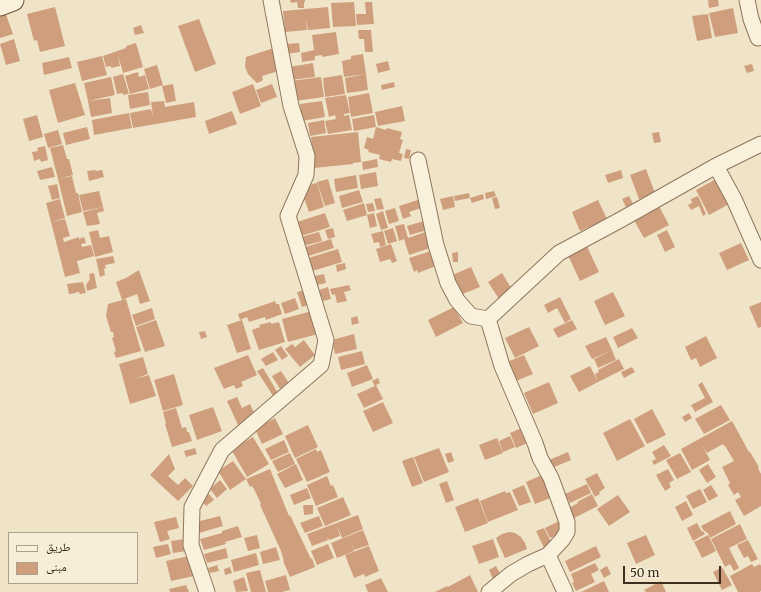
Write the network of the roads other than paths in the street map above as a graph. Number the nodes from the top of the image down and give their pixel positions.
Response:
1 (13, 0) edge
2 (271, 0) edge
3 (747, 0) edge
4 (0, 5) edge
5 (760, 40) edge
6 (761, 144) edge
7 (418, 160) dead end
8 (716, 166) junction
9 (761, 260) edge
10 (488, 319) junction
11 (548, 555) junction
12 (207, 592) edge
13 (489, 592) edge
14 (565, 592) edge

1 - 4 street
2 - 12 street
3 - 5 street
6 - 8 street
7 - 10 street
8 - 9 street
8 - 10 street
10 - 11 street
11 - 13 street
11 - 14 street

